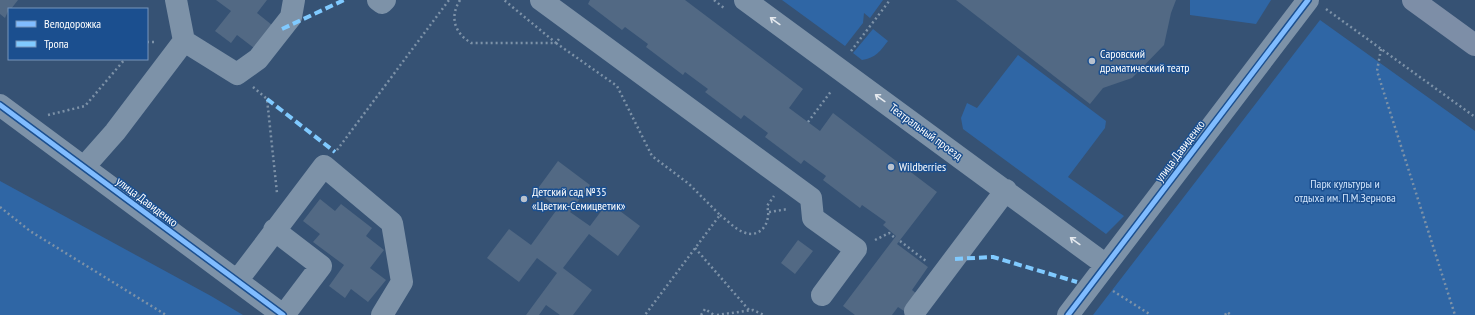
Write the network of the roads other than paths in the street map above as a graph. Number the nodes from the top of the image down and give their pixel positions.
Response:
1 (176, 0) edge
2 (294, 0) edge
3 (378, 0) edge
4 (385, 0) edge
5 (541, 0) edge
6 (745, 0) edge
7 (1413, 0) edge
8 (1315, 3) edge
9 (184, 41) junction
10 (1475, 45) edge
11 (0, 105) edge
12 (84, 167) junction
13 (1006, 190) junction
14 (277, 227) junction
15 (1106, 265) junction
16 (237, 281) junction
17 (822, 295) dead end
18 (916, 312) dead end
19 (283, 315) edge
20 (382, 315) edge
21 (1068, 315) edge

1 - 9 street
2 - 9 street
3 - 4 street
5 - 17 street
13 -> 6 street, Театральный проезд
7 - 10 main road
8 - 15 street, улица Давиденко
9 - 12 street
11 - 12 street, улица Давиденко
12 - 16 street, улица Давиденко
15 -> 13 street, Театральный проезд
13 - 18 street
14 - 16 street
14 - 19 street
14 - 20 street
15 - 21 street, улица Давиденко
16 - 19 street, улица Давиденко

